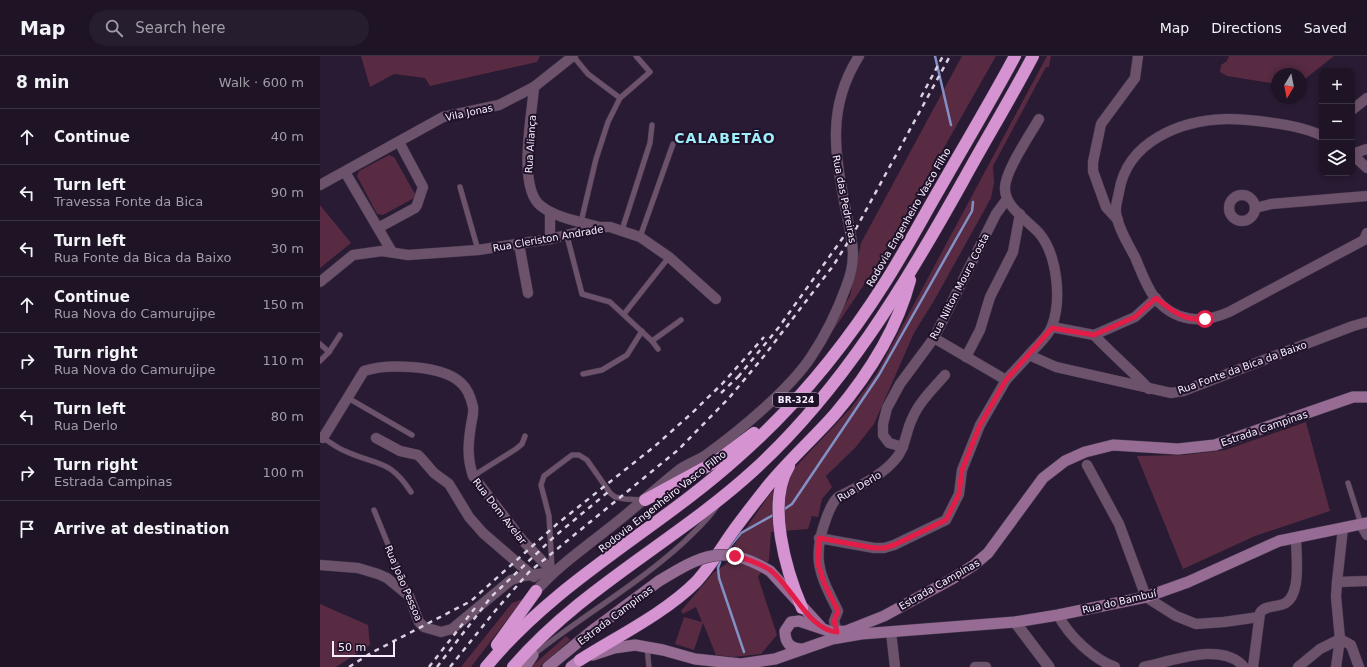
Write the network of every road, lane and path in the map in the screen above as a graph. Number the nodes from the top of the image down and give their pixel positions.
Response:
1 (573, 56) edge
2 (636, 56) edge
3 (859, 56) edge
4 (1015, 56) edge
5 (1138, 56) edge
6 (1033, 58) edge
7 (534, 87) junction
8 (620, 98) junction
9 (1367, 98) edge
10 (1355, 108) edge
11 (1039, 119) dead end
12 (652, 124) dead end
13 (1319, 134) edge
14 (399, 142) junction
15 (673, 144) dead end
16 (1367, 149) edge
17 (1355, 153) edge
18 (1355, 157) edge
19 (1367, 168) edge
20 (345, 172) junction
21 (320, 185) edge
22 (460, 187) dead end
23 (1367, 196) edge
24 (1006, 199) junction
25 (1255, 208) dead end
26 (550, 212) junction
27 (1020, 214) junction
28 (1118, 220) junction
29 (581, 222) junction
30 (599, 227) junction
31 (378, 228) junction
32 (622, 230) junction
33 (567, 236) junction
34 (640, 237) junction
35 (550, 239) junction
36 (1366, 241) edge
37 (519, 244) junction
38 (478, 250) junction
39 (392, 252) junction
40 (669, 257) junction
41 (913, 268) junction
42 (320, 282) edge
43 (528, 293) dead end
44 (1156, 298) junction
45 (716, 299) dead end
46 (624, 314) junction
47 (681, 320) dead end
48 (1367, 322) edge
49 (1052, 328) junction
50 (642, 331) junction
51 (340, 335) dead end
52 (1094, 335) junction
53 (934, 338) junction
54 (652, 341) junction
55 (320, 344) edge
56 (658, 349) dead end
57 (329, 352) junction
58 (1029, 355) junction
59 (966, 357) junction
60 (320, 361) edge
61 (583, 374) dead end
62 (945, 375) dead end
63 (1006, 380) junction
64 (1148, 389) junction
65 (1367, 397) edge
66 (348, 398) junction
67 (793, 403) junction
68 (412, 435) dead end
69 (525, 436) dead end
70 (323, 438) joint
71 (376, 438) dead end
72 (903, 447) junction
73 (797, 453) junction
74 (1087, 465) dead end
75 (473, 476) junction
76 (1348, 483) dead end
77 (411, 492) dead end
78 (724, 496) junction
79 (645, 500) junction
80 (374, 510) dead end
81 (1364, 524) edge
82 (1342, 528) junction
83 (1367, 535) edge
84 (819, 538) junction
85 (1296, 538) junction
86 (320, 565) edge
87 (553, 572) junction
88 (530, 575) junction
89 (1337, 582) junction
90 (1366, 584) edge
91 (536, 591) junction
92 (409, 596) junction
93 (1146, 597) junction
94 (802, 608) junction
95 (1058, 615) junction
96 (884, 616) junction
97 (1259, 617) junction
98 (1015, 622) junction
99 (823, 629) junction
100 (837, 632) junction
101 (889, 632) junction
102 (861, 634) joint
103 (1340, 639) junction
104 (647, 647) junction
105 (801, 649) junction
106 (533, 655) junction
107 (576, 664) edge
108 (485, 667) edge
109 (513, 667) edge
110 (518, 667) edge
111 (524, 667) edge
112 (548, 667) edge
113 (649, 667) edge
114 (895, 667) edge
115 (975, 667) edge
116 (986, 667) edge
117 (1049, 667) edge
118 (1115, 667) edge
119 (1144, 667) edge
120 (1244, 667) edge
121 (1253, 667) edge
122 (1298, 667) edge
123 (1336, 667) edge
124 (1359, 667) edge

1 - 7 street, Vila Jonas
1 - 8 lane
2 - 8 lane
3 - 79 street, Rua das Pedreiras
4 - 67 highway, Rodovia Engenheiro Vasco Filho / BR-324
5 - 28 street
6 - 41 highway, BR-324
7 - 14 street, Vila Jonas
7 - 26 street, Rua Aliança
8 - 29 lane
9 - 10 street
11 - 24 street
12 - 32 lane
13 - 28 street
14 - 20 street, Vila Jonas
14 - 31 street
15 - 34 lane
16 - 17 street
18 - 19 street
20 - 21 street, Vila Jonas
20 - 31 street
22 - 38 lane
23 - 25 street
24 - 27 street
24 - 53 street, Rua Nilton Moura Costa
26 - 29 street, Rua Aliança
26 - 35 street
27 - 49 street
27 - 59 street
28 - 44 street
29 - 30 street, Rua Aliança
30 - 32 street, Rua Cleriston Andrade
30 - 33 street, Rua Cleriston Andrade
31 - 39 street
32 - 34 street, Rua Cleriston Andrade
33 - 35 street, Rua Cleriston Andrade
33 - 46 lane
34 - 40 street, Rua Cleriston Andrade
35 - 37 street, Rua Cleriston Andrade
36 - 44 street
37 - 38 street, Rua Cleriston Andrade
37 - 43 street
38 - 39 street, Rua Cleriston Andrade
39 - 42 street, Rua Cleriston Andrade
40 - 45 street, Rua Cleriston Andrade
40 - 46 lane
41 - 73 highway
41 - 78 highway, BR-324
44 - 52 street
46 - 50 lane
47 - 54 lane
48 - 64 street, Rua Fonte da Bica da Baixo
49 - 52 street
49 - 58 street
50 - 54 lane
50 - 61 lane
51 - 57 lane
52 - 64 street
53 - 59 street
53 - 72 street, Rua Nilton Moura Costa
54 - 56 lane
55 - 57 lane
57 - 60 lane
58 - 63 street
58 - 64 street, Rua Fonte da Bica da Baixo
59 - 63 street
62 - 72 street, Rua Derlo
63 - 84 street
65 - 96 main road, Estrada Campinas
66 - 68 lane
66 - 70 street, Rua Dom Avelar
66 - 75 street, Rua Dom Avelar
67 - 79 highway
67 - 108 highway, Rodovia Engenheiro Vasco Filho / BR-324
69 - 75 lane
70 - 77 lane
71 - 88 street
72 - 84 street, Rua Derlo
73 - 94 highway
73 - 107 highway
74 - 93 street
75 - 87 street, Rua Dom Avelar
76 - 81 lane
78 - 106 lane
78 - 109 highway, BR-324
79 - 87 street, Rua das Pedreiras
79 - 87 lane
80 - 92 lane, Rua João Pessoa
81 - 82 main road, Rua do Bambuí
81 - 83 street
82 - 85 main road, Rua do Bambuí
82 - 89 street
84 - 100 street, Rua Derlo
85 - 93 main road, Rua do Bambuí
85 - 97 street
86 - 92 street
87 - 88 street, Rua João Pessoa
87 - 91 street, Rua das Pedreiras
88 - 91 street
88 - 92 street, Rua João Pessoa
89 - 90 street
89 - 103 street
91 - 108 highway
93 - 95 main road, Rua do Bambuí
93 - 97 street
94 - 99 main road, Estrada Campinas
94 - 112 main road, Estrada Campinas, bridge
95 - 98 main road, Rua do Bambuí
95 - 118 street
96 - 100 main road, Estrada Campinas
96 - 101 main road
97 - 121 street
98 - 101 main road, Rua do Bambuí
98 - 117 street
99 - 100 main road, Estrada Campinas
99 - 105 main road
101 - 102 main road, Rua do Bambuí
101 - 114 street
102 - 105 main road, Estrada Campinas
103 - 122 street
103 - 123 street
103 - 124 street
104 - 105 main road, Estrada Campinas
104 - 107 main road, Estrada Campinas
104 - 113 lane
106 - 110 lane
106 - 111 main road
115 - 116 street
119 - 120 street

